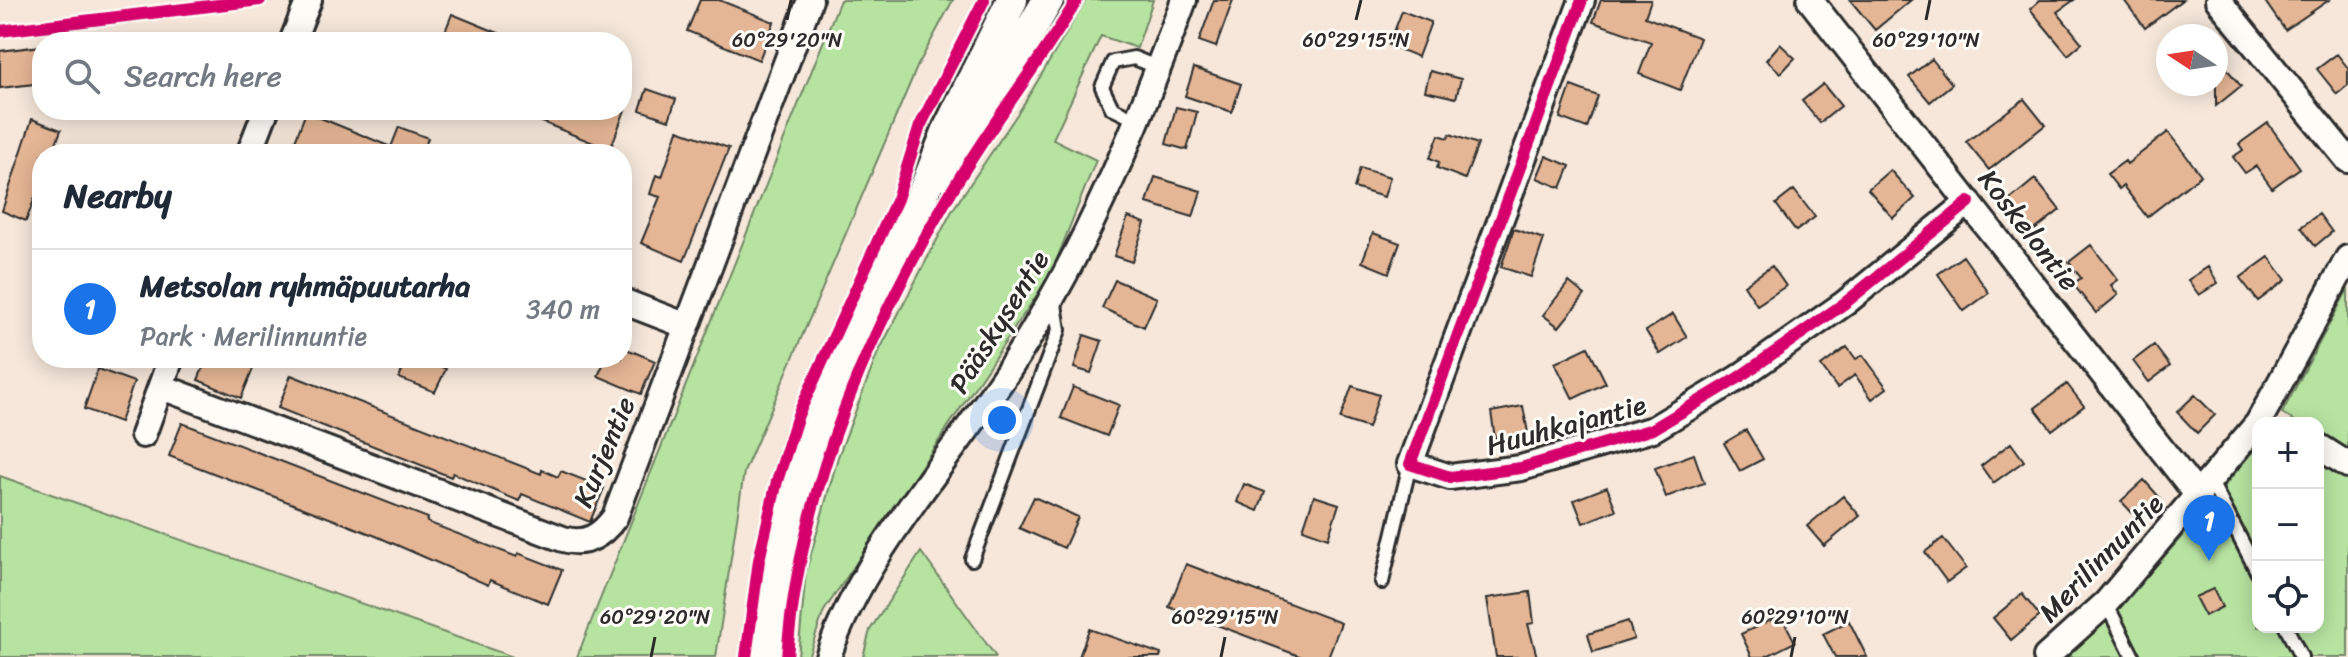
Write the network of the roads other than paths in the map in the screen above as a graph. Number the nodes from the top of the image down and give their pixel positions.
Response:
1 (309, 0) edge
2 (810, 0) edge
3 (1012, 0) edge
4 (1048, 0) edge
5 (1184, 0) edge
6 (1582, 0) edge
7 (1810, 0) edge
8 (2218, 0) edge
9 (296, 32) edge
10 (1159, 68) junction
11 (262, 120) edge
12 (1137, 120) junction
13 (253, 144) edge
14 (2348, 160) edge
15 (1969, 202) junction
16 (916, 212) junction
17 (2348, 258) edge
18 (1054, 297) junction
19 (632, 305) edge
20 (687, 326) junction
21 (168, 368) edge
22 (162, 387) junction
23 (2268, 417) edge
24 (143, 435) dead end
25 (2252, 436) edge
26 (2324, 450) edge
27 (1410, 464) junction
28 (2348, 465) edge
29 (2205, 490) junction
30 (972, 559) dead end
31 (2252, 564) edge
32 (1382, 582) dead end
33 (2106, 603) junction
34 (2289, 633) edge
35 (765, 657) edge
36 (828, 657) edge
37 (2046, 657) edge
38 (2133, 657) edge
39 (2301, 657) edge

1 - 9 street
2 - 20 street, Kurjentie
3 - 16 street
4 - 16 street
5 - 10 street, Pääskysentie
6 - 27 street
7 - 15 street, Koskelontie
8 - 14 street
10 - 12 street, Pääskysentie
10 - 12 lane
11 - 13 street
12 - 18 street, Pääskysentie
15 - 27 street, Huuhkajantie
15 - 29 street, Koskelontie
16 - 35 street
17 - 23 street, Merilinnuntie
18 - 30 lane
18 - 36 street, Pääskysentie
19 - 20 street
20 - 22 street, Kurjentie
21 - 22 street
22 - 24 street
25 - 29 street, Merilinnuntie
26 - 28 street
27 - 32 lane
29 - 31 lane
29 - 33 street, Merilinnuntie
33 - 37 street, Merilinnuntie
33 - 38 lane
34 - 39 lane

